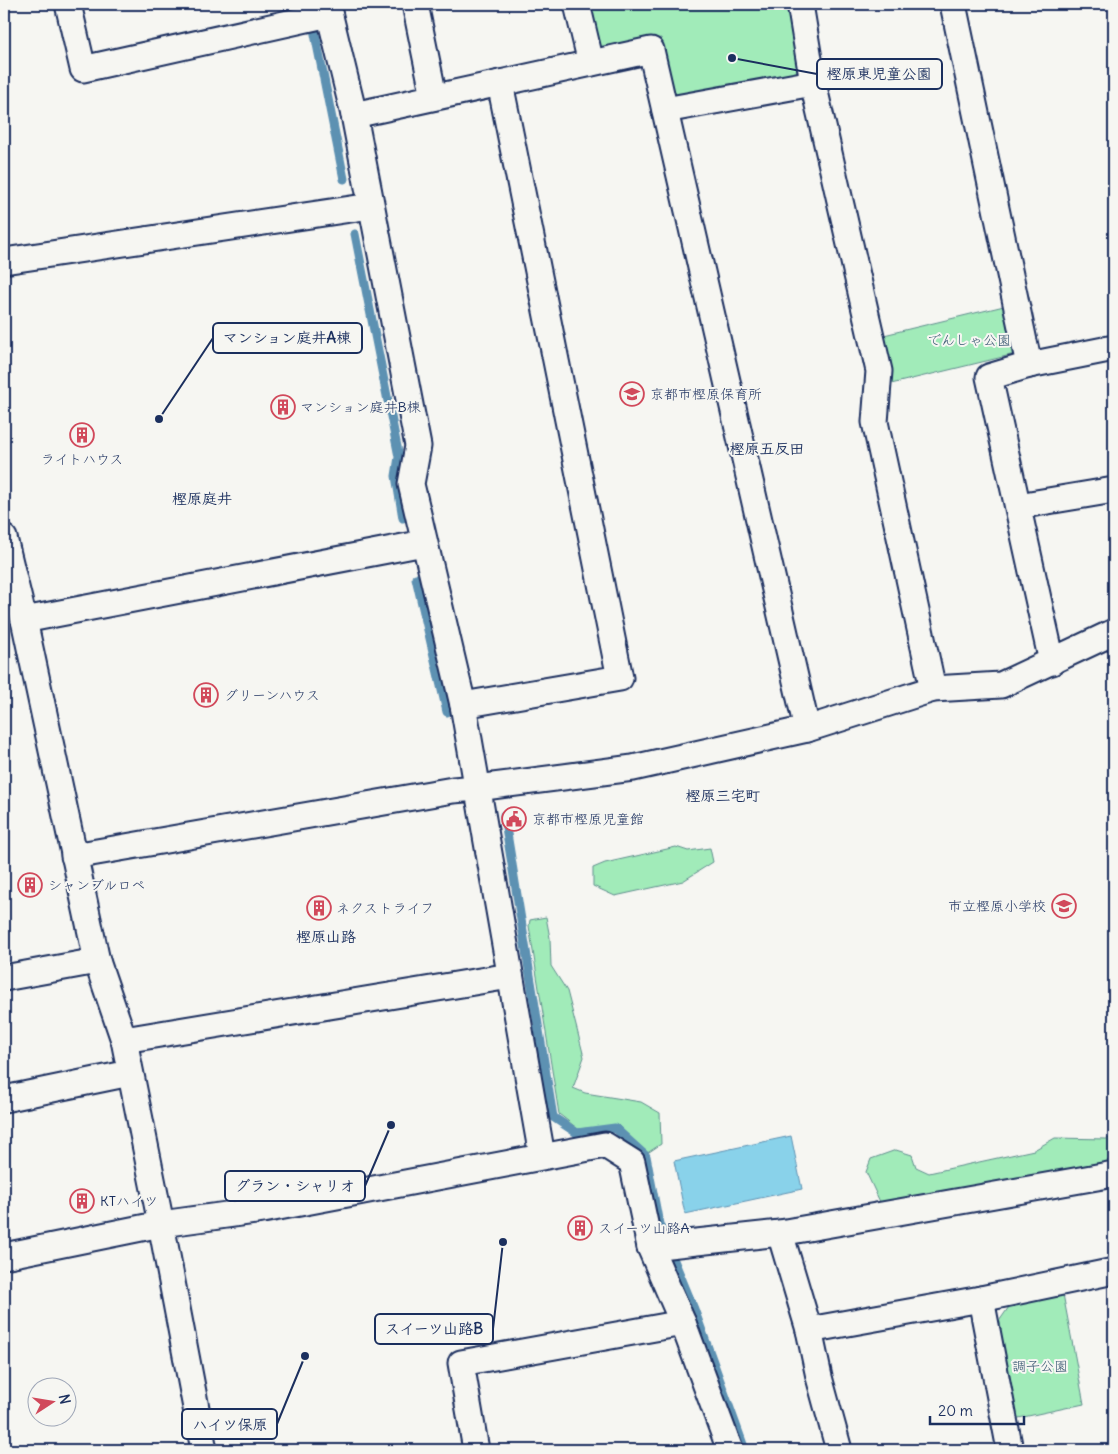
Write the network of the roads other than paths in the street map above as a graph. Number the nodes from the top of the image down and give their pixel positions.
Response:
1 (68, 4) edge
2 (415, 4) edge
3 (577, 4) edge
4 (800, 4) edge
5 (953, 4) edge
6 (321, 12) edge
7 (591, 63) junction
8 (500, 82) junction
9 (813, 83) junction
10 (434, 97) junction
11 (665, 110) junction
12 (354, 115) junction
13 (371, 206) junction
14 (4, 261) edge
15 (1114, 348) edge
16 (1030, 365) junction
17 (1114, 490) edge
18 (1018, 506) junction
19 (4, 538) edge
20 (424, 543) junction
21 (24, 620) junction
22 (1114, 632) edge
23 (1052, 662) junction
24 (933, 689) junction
25 (463, 705) junction
26 (807, 729) junction
27 (477, 788) junction
28 (74, 856) junction
29 (97, 961) junction
30 (510, 976) junction
31 (4, 978) edge
32 (124, 1040) junction
33 (130, 1073) junction
34 (4, 1099) edge
35 (542, 1156) junction
36 (1114, 1174) edge
37 (161, 1224) junction
38 (780, 1233) junction
39 (650, 1247) junction
40 (4, 1256) edge
41 (1114, 1271) edge
42 (981, 1298) junction
43 (683, 1323) junction
44 (809, 1330) junction
45 (204, 1450) edge
46 (476, 1450) edge
47 (730, 1450) edge
48 (840, 1450) edge
49 (1010, 1450) edge

1 - 6 street
2 - 10 street
3 - 7 street
4 - 9 street
5 - 16 street
6 - 12 street
7 - 8 street
7 - 11 street
8 - 10 street
8 - 25 street
9 - 11 street
9 - 24 street
10 - 12 street
11 - 26 street
12 - 13 street
13 - 14 street
13 - 20 street
15 - 16 street
16 - 18 street
17 - 18 street
18 - 23 street
19 - 21 street
20 - 21 street
20 - 25 street
21 - 28 street
22 - 23 street
23 - 24 street
24 - 26 street
25 - 27 street
26 - 27 street
27 - 28 street
27 - 30 street
28 - 29 street
29 - 31 street
29 - 32 street
30 - 32 street
30 - 35 street
32 - 33 street
33 - 34 street
33 - 37 street
35 - 37 street
35 - 39 street
36 - 38 street
37 - 40 street
37 - 45 street
38 - 39 street
38 - 44 street
39 - 43 street
41 - 42 street
42 - 44 street
42 - 49 street
43 - 46 street
43 - 47 street
44 - 48 street

